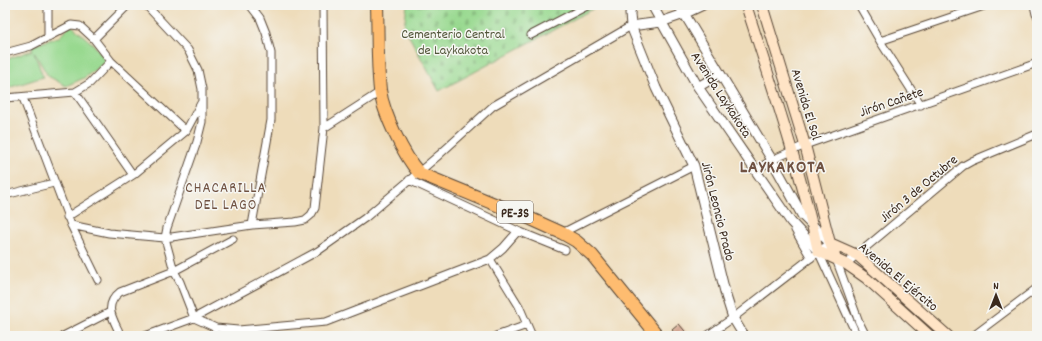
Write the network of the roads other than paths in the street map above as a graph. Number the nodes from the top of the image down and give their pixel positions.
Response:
1 (48, 5) edge
2 (128, 5) edge
3 (146, 5) edge
4 (250, 5) edge
5 (323, 5) edge
6 (377, 5) edge
7 (383, 5) edge
8 (590, 5) edge
9 (631, 5) edge
10 (652, 5) edge
11 (679, 5) edge
12 (703, 5) edge
13 (746, 5) edge
14 (762, 5) edge
15 (859, 5) edge
16 (987, 5) edge
17 (1035, 5) edge
18 (684, 14) junction
19 (1037, 14) edge
20 (661, 22) junction
21 (631, 26) junction
22 (531, 35) dead end
23 (48, 38) junction
24 (94, 39) junction
25 (880, 41) junction
26 (5, 53) edge
27 (111, 61) junction
28 (1037, 63) edge
29 (720, 74) junction
30 (698, 87) junction
31 (75, 92) junction
32 (380, 92) junction
33 (5, 98) edge
34 (23, 98) junction
35 (202, 101) junction
36 (921, 104) junction
37 (324, 128) junction
38 (186, 131) junction
39 (1037, 134) edge
40 (805, 145) junction
41 (792, 151) junction
42 (772, 160) junction
43 (694, 166) junction
44 (756, 170) junction
45 (133, 176) junction
46 (414, 176) junction
47 (54, 183) junction
48 (5, 195) edge
49 (67, 217) junction
50 (71, 225) junction
51 (252, 225) junction
52 (813, 226) junction
53 (518, 231) junction
54 (562, 233) junction
55 (165, 238) junction
56 (234, 239) dead end
57 (830, 243) junction
58 (565, 250) dead end
59 (815, 254) junction
60 (857, 255) junction
61 (490, 259) junction
62 (836, 259) junction
63 (846, 264) junction
64 (174, 271) junction
65 (98, 280) dead end
66 (1035, 293) edge
67 (110, 312) junction
68 (194, 318) junction
69 (733, 318) junction
70 (859, 322) junction
71 (527, 325) junction
72 (851, 325) junction
73 (63, 336) edge
74 (121, 336) edge
75 (145, 336) edge
76 (496, 336) edge
77 (532, 336) edge
78 (658, 336) edge
79 (707, 336) edge
80 (744, 336) edge
81 (857, 336) edge
82 (866, 336) edge
83 (930, 336) edge
84 (948, 336) edge
85 (973, 336) edge

1 - 23 street
2 - 24 street
3 - 35 street
4 - 51 street
5 - 37 street
6 - 32 highway
7 - 32 highway
8 - 22 street
9 - 21 street, Jirón Leoncio Prado
10 - 20 street, Avenida Laykakota
11 - 18 street, Avenida Laykakota
12 - 18 street
13 - 41 main road, Avenida El Sol
14 - 40 main road, Avenida El Sol
15 - 25 street
16 - 25 street
17 - 19 street
18 - 20 street
18 - 29 street, Avenida Laykakota
20 - 21 street
20 - 30 street, Avenida Laykakota
21 - 43 street, Jirón Leoncio Prado
21 - 46 street
23 - 24 street
23 - 26 street
24 - 27 street
25 - 36 street
27 - 31 street
27 - 38 street
28 - 36 street, Jirón Cañete
29 - 30 street
29 - 42 street, Avenida Laykakota
30 - 44 street, Avenida Laykakota
31 - 34 street
31 - 45 street
32 - 37 street
32 - 46 highway
33 - 34 street
34 - 47 street
35 - 38 street
35 - 55 street
36 - 40 street, Jirón Cañete
37 - 51 street
38 - 45 street
39 - 60 street, Jirón 3 de Octubre
40 - 41 street, Jirón Cañete
40 - 57 main road, Avenida El Sol
41 - 42 street, Jirón Cañete
41 - 52 main road, Avenida El Sol
42 - 44 street, Jirón Cañete
42 - 52 street, Avenida Laykakota
43 - 54 street
43 - 69 street, Jirón Leoncio Prado
44 - 59 street, Avenida Laykakota
45 - 49 street
46 - 53 street
46 - 54 highway, PE-3S
46 - 68 street
47 - 48 street
47 - 49 street
49 - 50 street
50 - 55 street
50 - 65 street
51 - 55 street
52 - 57 street, Avenida Laykakota
52 - 59 main road, Avenida El Sol
53 - 58 street
53 - 61 street
54 - 78 highway, PE-3S
55 - 64 street
56 - 64 street
57 - 59 street
57 - 60 main road, Avenida El Ejército
57 - 62 main road, Avenida El Sol
59 - 62 main road, Avenida El Ejército
59 - 69 street
59 - 72 street
60 - 63 street, Jirón 3 de Octubre
60 - 84 main road, Avenida El Ejército
61 - 68 street
61 - 71 street
62 - 63 main road, Avenida El Ejército
62 - 70 street
63 - 83 main road, Avenida El Ejército
64 - 67 street
64 - 68 street
66 - 85 street
67 - 73 street
67 - 74 street
68 - 75 street
69 - 79 street
69 - 80 street, Jirón Leoncio Prado
70 - 72 street
70 - 82 street
71 - 76 street
71 - 77 street
72 - 81 street

